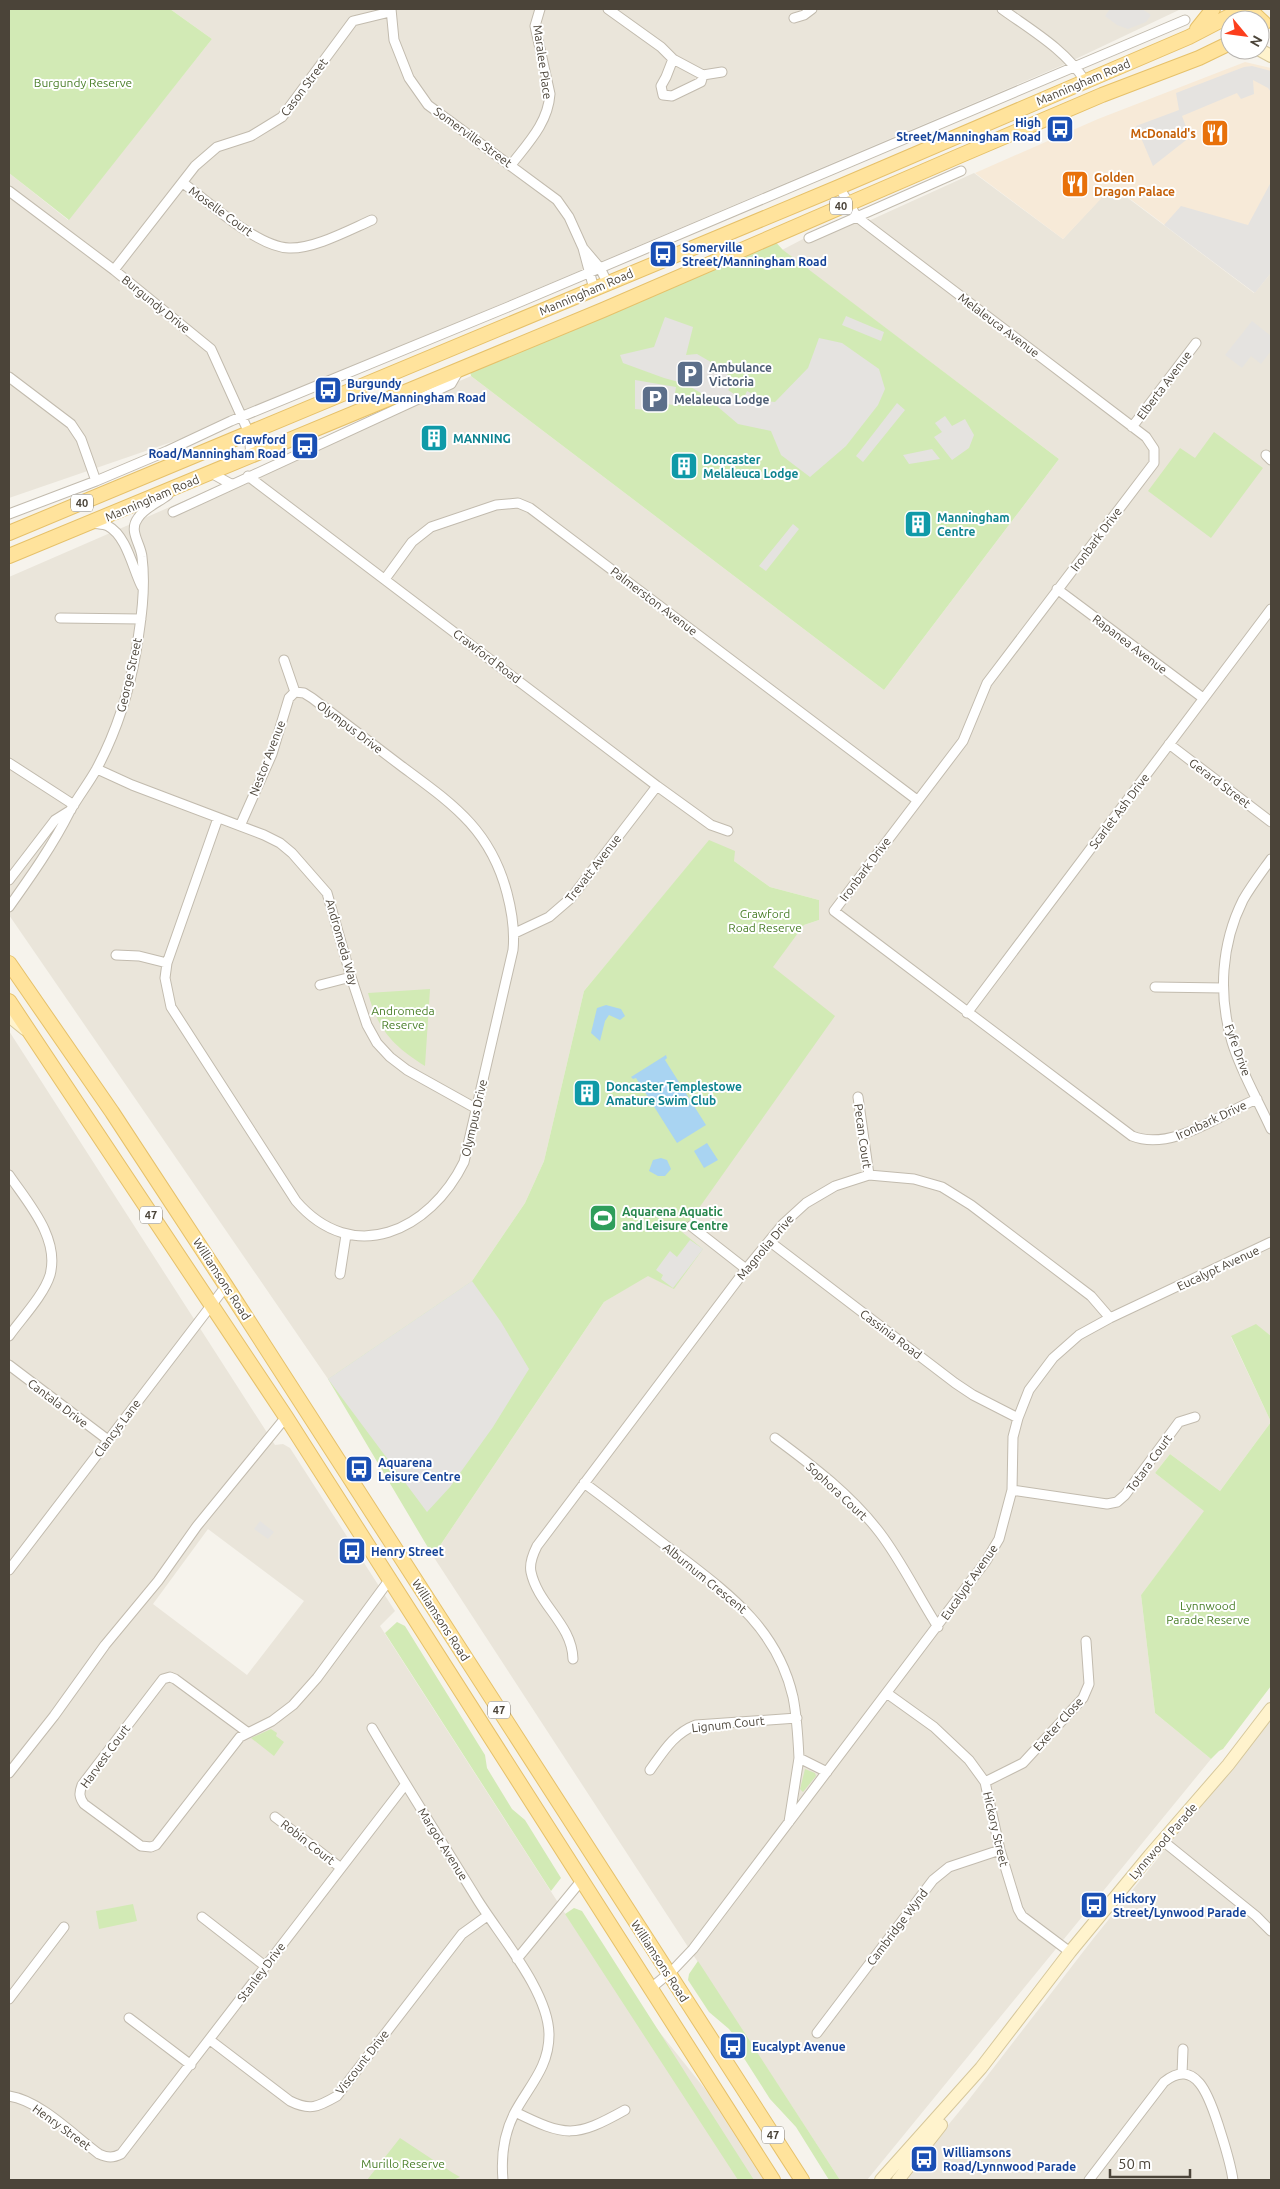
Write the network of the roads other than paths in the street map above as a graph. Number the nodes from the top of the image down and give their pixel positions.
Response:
1 (540, 9) edge
2 (608, 9) edge
3 (812, 9) edge
4 (1002, 9) edge
5 (1213, 9) edge
6 (1243, 9) edge
7 (390, 11) edge
8 (794, 18) dead end
9 (1185, 20) dead end
10 (1189, 37) junction
11 (1220, 47) edge
12 (673, 59) junction
13 (1076, 67) junction
14 (722, 72) dead end
15 (703, 75) junction
16 (1086, 81) junction
17 (512, 165) junction
18 (961, 171) dead end
19 (183, 183) junction
20 (839, 186) junction
21 (9, 191) edge
22 (848, 203) junction
23 (857, 217) junction
24 (372, 220) dead end
25 (809, 238) dead end
26 (583, 248) junction
27 (600, 268) junction
28 (114, 270) junction
29 (588, 272) junction
30 (608, 284) junction
31 (594, 289) junction
32 (616, 304) junction
33 (603, 310) junction
34 (1196, 343) dead end
35 (459, 370) junction
36 (9, 377) edge
37 (242, 416) junction
38 (1132, 427) junction
39 (249, 433) junction
40 (250, 456) junction
41 (1154, 463) joint
42 (211, 473) junction
43 (248, 476) junction
44 (96, 481) junction
45 (188, 483) junction
46 (231, 484) junction
47 (119, 487) junction
48 (127, 508) junction
49 (173, 512) dead end
50 (9, 514) edge
51 (90, 523) junction
52 (9, 533) edge
53 (9, 556) edge
54 (385, 579) junction
55 (142, 588) junction
56 (1058, 589) junction
57 (1271, 609) edge
58 (60, 618) dead end
59 (141, 619) junction
60 (284, 660) dead end
61 (295, 692) junction
62 (1203, 698) junction
63 (1169, 744) junction
64 (9, 763) edge
65 (96, 769) junction
66 (657, 786) junction
67 (917, 800) junction
68 (73, 808) junction
69 (218, 818) junction
70 (1271, 822) edge
71 (240, 826) junction
72 (728, 831) dead end
73 (1271, 859) edge
74 (9, 880) edge
75 (9, 907) edge
76 (515, 934) junction
77 (116, 955) dead end
78 (9, 963) edge
79 (167, 963) junction
80 (351, 977) junction
81 (320, 986) dead end
82 (1155, 987) dead end
83 (1223, 988) junction
84 (9, 1001) edge
85 (967, 1013) junction
86 (9, 1016) edge
87 (29, 1032) junction
88 (858, 1097) dead end
89 (1257, 1099) junction
90 (477, 1109) junction
91 (1271, 1128) edge
92 (9, 1175) edge
93 (869, 1175) junction
94 (691, 1226) dead end
95 (346, 1235) junction
96 (769, 1241) junction
97 (1271, 1242) edge
98 (746, 1269) junction
99 (340, 1274) dead end
100 (226, 1286) junction
101 (212, 1305) junction
102 (1110, 1318) junction
103 (9, 1336) edge
104 (9, 1365) edge
105 (286, 1417) junction
106 (1195, 1417) dead end
107 (1018, 1418) junction
108 (775, 1438) dead end
109 (108, 1440) junction
110 (584, 1483) junction
111 (1012, 1490) junction
112 (406, 1565) junction
113 (9, 1570) edge
114 (390, 1580) junction
115 (938, 1627) junction
116 (1086, 1641) dead end
117 (574, 1659) dead end
118 (888, 1694) junction
119 (1271, 1709) edge
120 (796, 1718) junction
121 (372, 1728) dead end
122 (247, 1732) junction
123 (799, 1758) junction
124 (650, 1770) dead end
125 (827, 1772) junction
126 (9, 1773) edge
127 (985, 1782) junction
128 (405, 1784) junction
129 (275, 1817) dead end
130 (789, 1822) junction
131 (1163, 1841) junction
132 (1000, 1850) junction
133 (341, 1868) junction
134 (581, 1881) junction
135 (488, 1916) junction
136 (202, 1917) dead end
137 (64, 1927) dead end
138 (1271, 1931) edge
139 (1070, 1952) junction
140 (517, 1959) junction
141 (265, 1966) junction
142 (668, 1974) junction
143 (650, 1989) junction
144 (9, 1999) edge
145 (129, 2018) dead end
146 (817, 2033) dead end
147 (210, 2040) junction
148 (1183, 2049) dead end
149 (191, 2065) junction
150 (981, 2068) junction
151 (1182, 2074) junction
152 (9, 2096) edge
153 (625, 2110) dead end
154 (515, 2112) junction
155 (114, 2157) joint
156 (502, 2180) edge
157 (773, 2180) edge
158 (802, 2180) edge
159 (881, 2180) edge
160 (898, 2180) edge
161 (1089, 2180) edge
162 (1233, 2180) edge

1 - 17 street, Maralee Place
2 - 12 street
3 - 8 street
4 - 13 street
5 - 10 main road
6 - 10 main road, Manningham Road / 40
7 - 17 street, Somerville Street
7 - 19 street, Cason Street
9 - 13 street, Manningham Road
10 - 16 main road, Manningham Road / 40
11 - 22 main road, Manningham Road / 40
12 - 15 street
12 - 15 street
13 - 16 street
13 - 27 street, Manningham Road
14 - 15 street
16 - 20 main road, Manningham Road / 40
17 - 26 street, Somerville Street
18 - 23 street
19 - 24 street, Moselle Court
19 - 28 street, Cason Street
20 - 22 street, Melaleuca Avenue
20 - 30 main road, Manningham Road / 40
21 - 28 street, Burgundy Drive
22 - 23 street, Melaleuca Avenue
22 - 32 main road, Manningham Road / 40
23 - 25 street
23 - 38 street, Melaleuca Avenue
26 - 27 street, Somerville Street
26 - 29 street, Somerville Street
27 - 29 street, Manningham Road
27 - 30 street, Somerville Street
28 - 37 street, Burgundy Drive
29 - 31 street, Somerville Street
29 - 37 street, Manningham Road
30 - 31 main road, Manningham Road / 40
30 - 32 main road
31 - 33 main road
31 - 39 main road, Manningham Road / 40
32 - 33 main road, Manningham Road / 40
33 - 35 main road, Manningham Road / 40
34 - 38 street, Elberta Avenue
35 - 40 main road, Manningham Road / 40
35 - 43 street, Manningham Road
36 - 44 street
37 - 39 street, Burgundy Drive
37 - 44 street, Manningham Road
38 - 41 street, Melaleuca Avenue
39 - 40 street, Burgundy Drive
39 - 47 main road, Manningham Road / 40
40 - 42 main road, Manningham Road / 40
41 - 56 street, Ironbark Drive
42 - 45 main road, Manningham Road / 40
42 - 46 street, Manningham Road
43 - 46 street, Manningham Road
43 - 54 street, Crawford Road
44 - 50 street, Manningham Road
45 - 48 main road, Manningham Road / 40
45 - 55 street, George Street
46 - 49 street, Manningham Road
47 - 48 main road
47 - 52 main road, Manningham Road / 40
48 - 51 main road, Manningham Road / 40
51 - 53 main road, Manningham Road / 40
51 - 55 street, George Street
54 - 66 street, Crawford Road
54 - 67 street, Palmerston Avenue
55 - 59 street, George Street
56 - 62 street, Rapanea Avenue
56 - 67 street, Ironbark Drive
57 - 62 street, Scarlet Ash Drive
58 - 59 street
59 - 65 street, George Street
60 - 61 street
61 - 71 street, Nestor Avenue
61 - 76 street, Olympus Drive
62 - 63 street, Scarlet Ash Drive
63 - 70 street, Gerard Street
63 - 85 street, Scarlet Ash Drive
64 - 68 street
65 - 68 street, George Street
65 - 69 street, Andromeda Way
66 - 72 street, Crawford Road
66 - 76 street, Trevatt Avenue
67 - 85 street, Ironbark Drive
68 - 74 street, George Street
68 - 75 street, George Street
69 - 71 street, Andromeda Way
69 - 79 street, Olympus Drive
71 - 80 street, Andromeda Way
73 - 83 street, Fyfe Drive
76 - 90 street, Olympus Drive
77 - 79 street
78 - 100 main road, Williamsons Road / 47
79 - 95 street, Olympus Drive
80 - 81 street
80 - 90 street, Andromeda Way
82 - 83 street
83 - 89 street, Fyfe Drive
84 - 87 main road, Williamsons Road / 47
85 - 89 street, Ironbark Drive
86 - 87 main road
87 - 101 main road, Williamsons Road / 47
88 - 93 street, Pecan Court
89 - 91 street, Fyfe Drive
90 - 95 street, Olympus Drive
92 - 103 street
93 - 96 street, Magnolia Drive
93 - 102 street, Magnolia Drive
94 - 98 street
95 - 99 street
96 - 98 street, Magnolia Drive
96 - 107 street, Cassinia Road
97 - 102 street, Eucalypt Avenue
98 - 110 street, Magnolia Drive
100 - 101 street, Clancys Lane
100 - 112 main road, Williamsons Road / 47
101 - 105 main road, Williamsons Road / 47
101 - 109 street, Clancys Lane
102 - 107 street, Eucalypt Avenue
104 - 109 street, Cantala Drive
105 - 114 main road, Williamsons Road / 47
105 - 126 street
106 - 111 street, Totara Court
107 - 111 street, Eucalypt Avenue
108 - 115 street, Sophora Court
109 - 113 street, Clancys Lane
110 - 117 street, Magnolia Drive
110 - 120 street, Alburnum Crescent
111 - 115 street, Eucalypt Avenue
112 - 114 main road
112 - 142 main road, Williamsons Road / 47
114 - 122 street, Harvest Court
114 - 134 main road, Williamsons Road / 47
115 - 118 street, Eucalypt Avenue
116 - 127 street, Exeter Close
118 - 125 street, Eucalypt Avenue
118 - 127 street, Hickory Street
119 - 131 main road, Lynnwood Parade
120 - 123 street, Alburnum Crescent
120 - 124 street, Lignum Court
121 - 128 street, Margot Avenue
122 - 122 street, Harvest Court
123 - 125 street
123 - 130 street, Alburnum Crescent
125 - 130 street, Eucalypt Avenue
127 - 132 street, Hickory Street
128 - 133 street, Stanley Drive
128 - 135 street, Margot Avenue
129 - 133 street, Robin Court
130 - 142 street, Eucalypt Avenue
131 - 138 street
131 - 139 main road, Lynnwood Parade
132 - 139 street, Hickory Street
132 - 146 street, Cambridge Wynd
133 - 141 street, Stanley Drive
134 - 140 street
134 - 143 main road, Williamsons Road / 47
135 - 140 street, Margot Avenue
135 - 147 street, Viscount Drive
136 - 141 street
137 - 144 street
139 - 150 main road, Lynnwood Parade
140 - 154 street, Margot Avenue
141 - 147 street, Stanley Drive
142 - 143 street, Eucalypt Avenue
142 - 158 main road, Williamsons Road / 47
143 - 157 main road, Williamsons Road / 47
145 - 149 street
147 - 149 street, Stanley Drive
148 - 151 street
149 - 155 street, Stanley Drive
150 - 159 main road, Lynnwood Parade
150 - 160 main road, Lynnwood Parade
151 - 161 street
151 - 162 street
152 - 155 street, Henry Street
153 - 154 street
154 - 156 street, Margot Avenue

